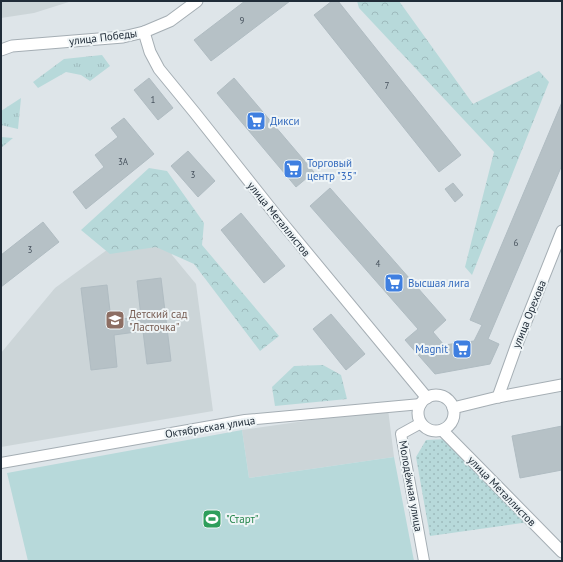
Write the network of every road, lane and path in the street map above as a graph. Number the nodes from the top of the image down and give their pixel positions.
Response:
1 (197, 1) edge
2 (144, 32) junction
3 (1, 50) edge
4 (562, 231) edge
5 (562, 385) edge
6 (498, 397) junction
7 (424, 401) junction
8 (453, 408) junction
9 (421, 423) junction
10 (442, 430) junction
11 (1, 463) edge
12 (561, 550) edge
13 (424, 561) edge

1 - 2 street, улица Победы
2 - 3 street, улица Победы
2 - 7 street, улица Металлистов
4 - 6 street, улица Орехова
5 - 6 street
6 - 8 street
7 - 8 street
7 - 9 street
7 - 11 street, Октябрьская улица
8 - 10 street
9 - 10 street
9 - 13 street, Молодёжная улица
10 - 12 street, улица Металлистов

